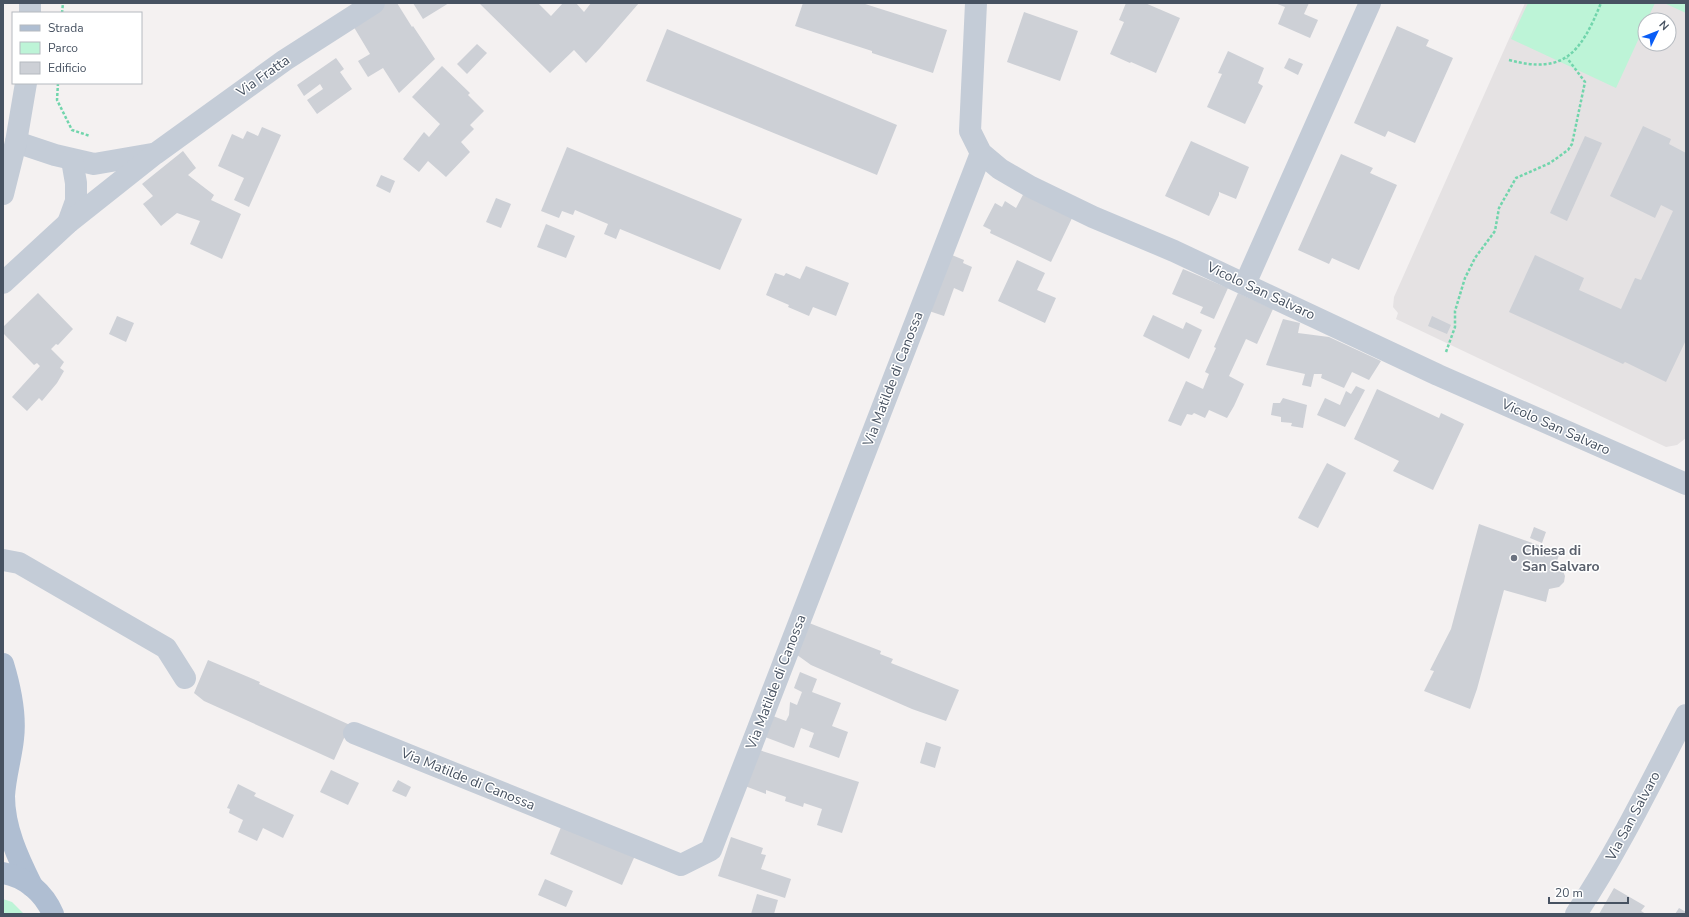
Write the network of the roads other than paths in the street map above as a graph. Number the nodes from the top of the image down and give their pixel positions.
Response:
1 (374, 3) edge
2 (976, 3) edge
3 (1370, 3) edge
4 (26, 84) edge
5 (16, 142) junction
6 (981, 153) junction
7 (155, 154) junction
8 (72, 160) junction
9 (3, 194) edge
10 (68, 223) junction
11 (3, 283) edge
12 (1245, 284) junction
13 (1686, 484) edge
14 (3, 560) edge
15 (3, 664) edge
16 (185, 678) dead end
17 (1686, 715) edge
18 (354, 732) dead end
19 (4, 797) edge
20 (3, 873) edge
21 (32, 886) junction
22 (53, 911) edge
23 (1576, 914) edge

1 - 7 street, Via Fratta
2 - 6 street, Vicolo San Salvaro
3 - 12 street
4 - 5 street
5 - 8 street, Via Fratta
5 - 9 street
6 - 12 street, Vicolo San Salvaro
6 - 18 street, Via Matilde di Canossa
7 - 8 street, Via Fratta
7 - 10 street, Via Fratta
8 - 10 street, Via Fratta
10 - 11 street, Via Fratta
12 - 13 street, Vicolo San Salvaro
14 - 16 street
15 - 19 main road
17 - 23 street, Via San Salvaro
19 - 21 main road
20 - 21 main road
21 - 22 main road

